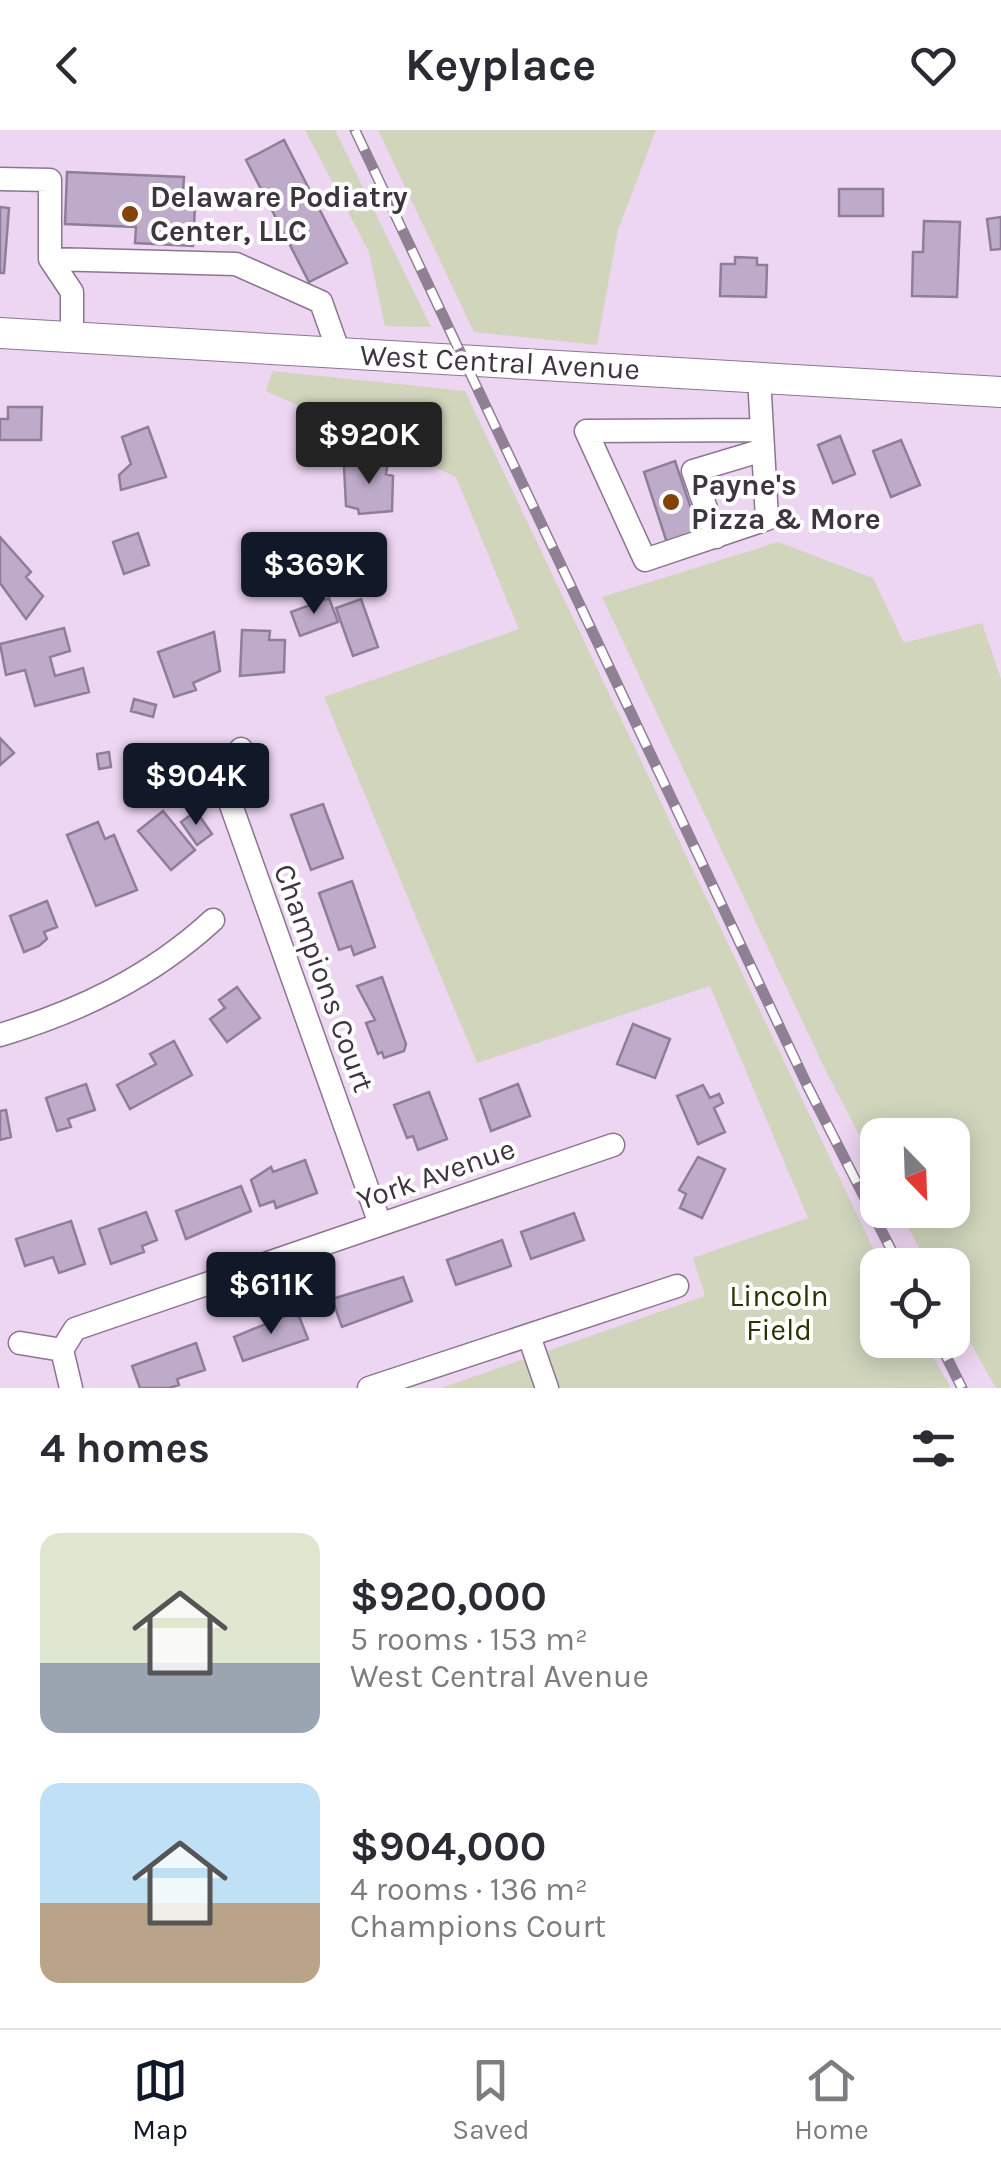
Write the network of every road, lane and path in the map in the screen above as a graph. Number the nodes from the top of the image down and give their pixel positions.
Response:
1 (0, 179) edge
2 (50, 259) junction
3 (0, 333) edge
4 (72, 336) junction
5 (339, 353) junction
6 (759, 378) junction
7 (1001, 392) edge
8 (763, 440) junction
9 (713, 527) junction
10 (241, 749) dead end
11 (213, 920) dead end
12 (0, 1035) edge
13 (613, 1145) dead end
14 (380, 1224) junction
15 (677, 1286) dead end
16 (529, 1336) junction
17 (20, 1343) dead end
18 (62, 1350) junction
19 (70, 1388) edge
20 (369, 1388) edge
21 (546, 1388) edge

1 - 2 street
2 - 4 street
2 - 5 street
3 - 4 main road, West Central Avenue
4 - 5 main road, West Central Avenue
5 - 6 main road, West Central Avenue
6 - 7 main road, West Central Avenue
6 - 8 street
8 - 9 street
8 - 9 street
8 - 9 street
10 - 14 street, Champions Court
11 - 12 street
13 - 14 street, York Avenue
14 - 18 street, York Avenue
15 - 16 street
16 - 20 street
16 - 21 street
17 - 18 street
18 - 19 street

